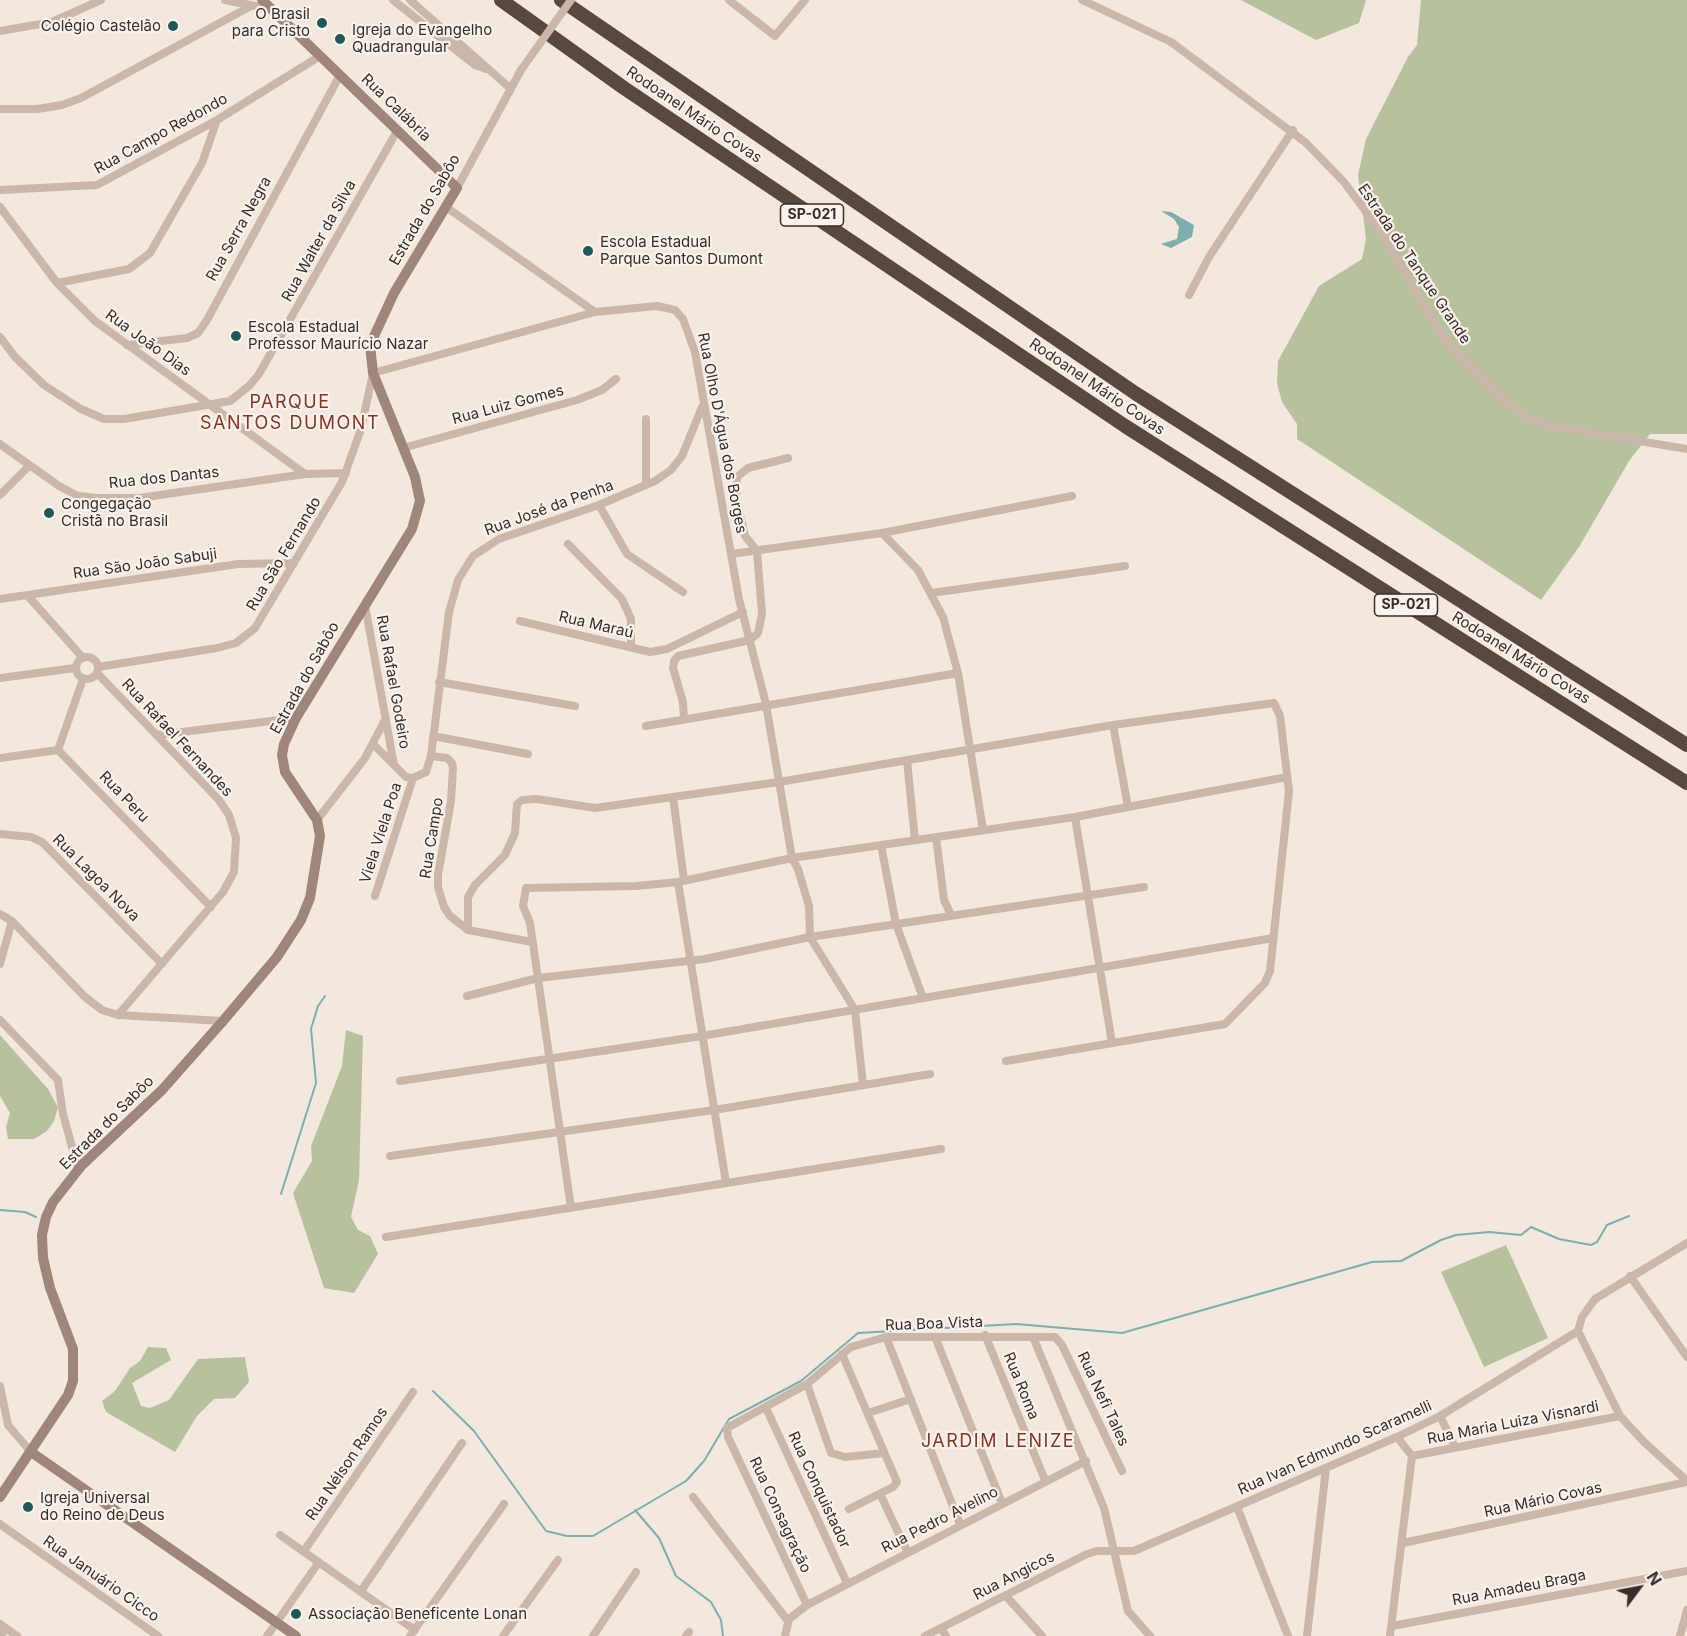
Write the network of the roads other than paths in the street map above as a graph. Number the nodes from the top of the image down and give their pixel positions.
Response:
1 (225, 0) edge
2 (262, 0) edge
3 (393, 0) edge
4 (410, 0) edge
5 (501, 0) edge
6 (561, 0) edge
7 (571, 0) edge
8 (729, 0) edge
9 (805, 0) edge
10 (1083, 0) edge
11 (99, 1) edge
12 (251, 6) junction
13 (270, 9) junction
14 (0, 31) edge
15 (320, 56) junction
16 (490, 70) junction
17 (340, 75) junction
18 (510, 88) junction
19 (0, 109) edge
20 (216, 120) junction
21 (1293, 130) junction
22 (397, 131) junction
23 (457, 188) junction
24 (0, 190) edge
25 (0, 207) edge
26 (446, 207) junction
27 (57, 283) junction
28 (1189, 295) dead end
29 (595, 312) junction
30 (0, 337) edge
31 (127, 345) junction
32 (373, 373) junction
33 (616, 378) dead end
34 (210, 405) junction
35 (703, 406) junction
36 (646, 420) dead end
37 (0, 444) edge
38 (404, 447) junction
39 (1687, 449) edge
40 (788, 458) dead end
41 (28, 467) junction
42 (346, 473) junction
43 (305, 474) junction
44 (646, 485) junction
45 (0, 495) edge
46 (1072, 496) dead end
47 (599, 505) junction
48 (882, 533) junction
49 (568, 544) dead end
50 (757, 550) junction
51 (731, 554) junction
52 (294, 563) junction
53 (1125, 566) dead end
54 (683, 592) dead end
55 (931, 593) junction
56 (28, 596) junction
57 (0, 599) edge
58 (365, 604) junction
59 (743, 612) junction
60 (520, 621) dead end
61 (750, 640) junction
62 (631, 647) junction
63 (83, 658) junction
64 (75, 668) junction
65 (98, 670) junction
66 (958, 673) junction
67 (0, 678) edge
68 (83, 679) junction
69 (439, 682) junction
70 (766, 704) junction
71 (574, 706) dead end
72 (386, 717) junction
73 (296, 718) junction
74 (684, 719) junction
75 (1113, 725) junction
76 (646, 726) dead end
77 (158, 735) junction
78 (433, 736) junction
79 (373, 744) junction
80 (1687, 745) edge
81 (58, 750) junction
82 (970, 750) junction
83 (528, 754) dead end
84 (431, 756) junction
85 (0, 758) edge
86 (907, 760) junction
87 (394, 765) junction
88 (1287, 777) junction
89 (413, 778) junction
90 (779, 782) junction
91 (1687, 783) edge
92 (673, 797) junction
93 (1128, 807) junction
94 (1075, 818) junction
95 (317, 820) junction
96 (983, 830) junction
97 (0, 834) edge
98 (936, 837) junction
99 (915, 840) junction
100 (880, 845) junction
101 (792, 858) junction
102 (681, 881) junction
103 (1144, 887) dead end
104 (1088, 895) junction
105 (375, 896) dead end
106 (211, 907) junction
107 (0, 914) edge
108 (951, 915) junction
109 (12, 921) junction
110 (896, 924) junction
111 (468, 930) junction
112 (810, 937) junction
113 (1273, 938) junction
114 (532, 942) junction
115 (690, 959) junction
116 (0, 964) edge
117 (162, 964) junction
118 (1100, 968) junction
119 (538, 978) junction
120 (467, 996) dead end
121 (923, 998) junction
122 (855, 1010) junction
123 (118, 1015) junction
124 (0, 1020) edge
125 (223, 1022) junction
126 (702, 1036) junction
127 (1112, 1043) junction
128 (549, 1059) junction
129 (1006, 1061) dead end
130 (930, 1074) dead end
131 (400, 1081) dead end
132 (862, 1085) junction
133 (714, 1110) junction
134 (560, 1133) junction
135 (941, 1149) dead end
136 (390, 1156) dead end
137 (78, 1170) junction
138 (726, 1183) junction
139 (571, 1208) junction
140 (386, 1237) dead end
141 (1687, 1243) edge
142 (1630, 1276) junction
143 (1578, 1331) junction
144 (985, 1335) junction
145 (886, 1337) junction
146 (935, 1337) junction
147 (1033, 1337) junction
148 (1059, 1340) joint
149 (842, 1354) junction
150 (1687, 1357) edge
151 (807, 1384) junction
152 (0, 1386) edge
153 (413, 1392) dead end
154 (910, 1399) junction
155 (766, 1408) junction
156 (868, 1413) junction
157 (1440, 1416) junction
158 (1620, 1416) junction
159 (728, 1437) joint
160 (1397, 1437) junction
161 (462, 1443) dead end
162 (1455, 1447) junction
163 (31, 1452) junction
164 (884, 1453) junction
165 (1412, 1456) junction
166 (1086, 1461) junction
167 (1326, 1468) junction
168 (1122, 1471) dead end
169 (1045, 1480) junction
170 (1687, 1482) edge
171 (1, 1493) edge
172 (880, 1494) junction
173 (693, 1497) dead end
174 (1002, 1503) junction
175 (504, 1504) dead end
176 (1237, 1507) junction
177 (849, 1509) dead end
178 (0, 1524) edge
179 (960, 1524) junction
180 (280, 1535) dead end
181 (1403, 1543) junction
182 (304, 1551) junction
183 (907, 1551) junction
184 (1116, 1553) junction
185 (558, 1560) dead end
186 (319, 1562) junction
187 (1687, 1571) edge
188 (636, 1572) dead end
189 (847, 1583) junction
190 (361, 1591) junction
191 (1006, 1596) junction
192 (807, 1605) junction
193 (1687, 1610) edge
194 (788, 1621) junction
195 (276, 1622) junction
196 (2, 1626) edge
197 (1392, 1626) junction
198 (941, 1628) junction
199 (413, 1633) edge
200 (1, 1636) edge
201 (17, 1636) edge
202 (158, 1636) edge
203 (267, 1636) edge
204 (296, 1636) edge
205 (503, 1636) edge
206 (593, 1636) edge
207 (785, 1636) edge
208 (926, 1636) edge
209 (946, 1636) edge
210 (1042, 1636) edge
211 (1150, 1636) edge
212 (1288, 1636) edge
213 (1307, 1636) edge
214 (1390, 1636) edge
215 (1680, 1636) edge

1 - 12 street
2 - 13 street, Rua Calábria
3 - 16 street
4 - 16 street
5 - 91 highway, Rodoanel Mário Covas / SP-021
6 - 80 highway, Rodoanel Mário Covas / SP-021
7 - 18 street, bridge
8 - 9 street
10 - 21 street, Estrada do Tanque Grande
11 - 14 street
12 - 13 street
12 - 19 street
13 - 15 street, Rua Calábria
15 - 17 street, Rua Calábria
15 - 20 street, Rua Campo Redondo
16 - 18 street
17 - 22 street, Rua Calábria
17 - 31 street, Rua Serra Negra
18 - 23 street, Estrada do Sabôo
20 - 24 street, Rua Campo Redondo
20 - 27 street
21 - 28 street
21 - 39 street, Estrada do Tanque Grande
22 - 23 street, Rua Calábria
22 - 34 street, Rua Walter da Silva
23 - 26 street, Estrada do Sabôo
25 - 27 street, Rua João Dias
26 - 29 street
26 - 32 street, Estrada do Sabôo
27 - 31 street, Rua João Dias
29 - 32 street
29 - 35 street, Rua Olho D'Água dos Borges
30 - 34 street, Rua Walter da Silva
31 - 34 street, Rua João Dias
32 - 38 street, Estrada do Sabôo
32 - 42 street, Rua São Fernando
33 - 38 street, Rua Luiz Gomes
34 - 43 street, Rua João Dias
35 - 44 street, Rua José da Penha
35 - 51 street, Rua Olho D'Água dos Borges
36 - 44 street
37 - 41 street, Rua dos Dantas
38 - 58 street, Estrada do Sabôo
40 - 50 street
41 - 43 street, Rua dos Dantas
41 - 45 street
42 - 43 street, Rua dos Dantas
42 - 52 street, Rua São Fernando
44 - 47 street, Rua José da Penha
46 - 48 street
47 - 54 street
47 - 69 street, Rua José da Penha
48 - 50 street
48 - 55 street
49 - 62 street
50 - 51 street
50 - 61 street
51 - 59 street, Rua Olho D'Água dos Borges
52 - 56 street, Rua São João Sabuji
52 - 65 street, Rua São Fernando
53 - 55 street
55 - 66 street
56 - 57 street, Rua São João Sabuji
56 - 63 street
58 - 72 street, Rua Rafael Godeiro
58 - 73 street, Estrada do Sabôo
59 - 61 street, Rua Olho D'Água dos Borges
59 - 62 street, Rua Maraú
60 - 62 street, Rua Maraú
61 - 70 street, Rua Olho D'Água dos Borges
61 - 74 street
63 - 64 street
63 - 65 street
64 - 67 street
64 - 68 street
65 - 68 street
65 - 77 street, Rua Rafael Fernandes
66 - 70 street
66 - 82 street
68 - 81 street
69 - 71 street
69 - 78 street, Rua José da Penha
70 - 74 street
70 - 90 street, Rua Olho D'Água dos Borges
72 - 79 street
72 - 87 street, Rua Rafael Godeiro
73 - 77 street
73 - 95 street, Estrada do Sabôo
74 - 76 street
75 - 82 street
75 - 88 street
75 - 93 street
77 - 106 street, Rua Rafael Fernandes
78 - 83 street
78 - 84 street, Rua José da Penha
79 - 87 street
79 - 95 street
81 - 85 street
81 - 106 street, Rua Peru
82 - 86 street
82 - 96 street
84 - 89 street
84 - 111 street, Rua Campo
86 - 90 street
86 - 99 street
87 - 89 street
88 - 93 street
88 - 113 street
89 - 105 street, Viela Viela Poa
90 - 92 street
90 - 101 street, Rua Olho D'Água dos Borges
92 - 102 street
92 - 111 street
93 - 94 street
94 - 96 street
94 - 104 street
95 - 125 street, Estrada do Sabôo
96 - 98 street
97 - 117 street, Rua Lagoa Nova
98 - 99 street
98 - 108 street
99 - 100 street
100 - 101 street
100 - 110 street
101 - 102 street
101 - 112 street, Rua Olho D'Água dos Borges
102 - 114 street
102 - 115 street
103 - 104 street
104 - 108 street
104 - 118 street
106 - 117 street
107 - 109 street
108 - 110 street
109 - 116 street
109 - 123 street
110 - 112 street
110 - 121 street
111 - 114 street
112 - 115 street
112 - 122 street
113 - 118 street
113 - 127 street
114 - 119 street
115 - 119 street
115 - 126 street
117 - 123 street
118 - 121 street
118 - 127 street
119 - 120 street
119 - 128 street
121 - 122 street
122 - 126 street
122 - 132 street
123 - 125 street
124 - 137 street
125 - 137 street, Estrada do Sabôo
126 - 128 street
126 - 133 street
127 - 129 street
128 - 131 street
128 - 134 street
130 - 132 street
132 - 133 street
133 - 134 street
133 - 138 street
134 - 136 street
134 - 139 street
135 - 138 street
137 - 163 street, Estrada do Sabôo
138 - 139 street
139 - 140 street
141 - 142 street
142 - 143 street
142 - 150 street
143 - 157 street, Rua Ivan Edmundo Scaramelli
143 - 158 street
144 - 146 street, Rua Boa Vista
144 - 147 street, Rua Boa Vista
144 - 169 street, Rua Roma
145 - 146 street, Rua Boa Vista
145 - 149 street, Rua Boa Vista
145 - 154 street
146 - 174 street
147 - 148 street, Rua Boa Vista
147 - 166 street
148 - 168 street, Rua Nefi Tales
149 - 151 street, Rua Boa Vista
149 - 156 street
151 - 155 street, Rua Boa Vista
151 - 164 street
152 - 163 street
153 - 182 street, Rua Nélson Ramos
154 - 156 street
154 - 179 street
155 - 159 street, Rua Boa Vista
155 - 189 street, Rua Conquistador
156 - 164 street
157 - 160 street, Rua Ivan Edmundo Scaramelli
157 - 162 street
158 - 162 street, Rua Maria Luiza Visnardi
158 - 170 street
159 - 192 street, Rua Consagração
160 - 165 street
160 - 167 street, Rua Ivan Edmundo Scaramelli
161 - 190 street
162 - 165 street, Rua Maria Luiza Visnardi
163 - 171 street, Estrada do Sabôo
163 - 195 street
164 - 172 street
165 - 181 street
166 - 169 street, Rua Pedro Avelino
166 - 184 street
167 - 176 street, Rua Ivan Edmundo Scaramelli
167 - 213 street
169 - 174 street, Rua Pedro Avelino
170 - 181 street, Rua Mário Covas
172 - 177 street
172 - 183 street
173 - 194 street
174 - 179 street, Rua Pedro Avelino
175 - 199 street
176 - 184 street, Rua Ivan Edmundo Scaramelli
176 - 212 street
178 - 202 street, Rua Januário Cicco
179 - 183 street, Rua Pedro Avelino
180 - 182 street
181 - 197 street
182 - 186 street
183 - 189 street, Rua Pedro Avelino
184 - 191 street, Rua Angicos
184 - 211 street
185 - 205 street
186 - 190 street
186 - 195 street
187 - 197 street, Rua Amadeu Braga
188 - 206 street
189 - 192 street, Rua Pedro Avelino
190 - 199 street
191 - 198 street, Rua Angicos
191 - 210 street
192 - 194 street
193 - 215 street
194 - 207 street
195 - 203 street
195 - 204 street
196 - 200 street
196 - 201 street
197 - 214 street
198 - 208 street, Rua Angicos
198 - 209 street

